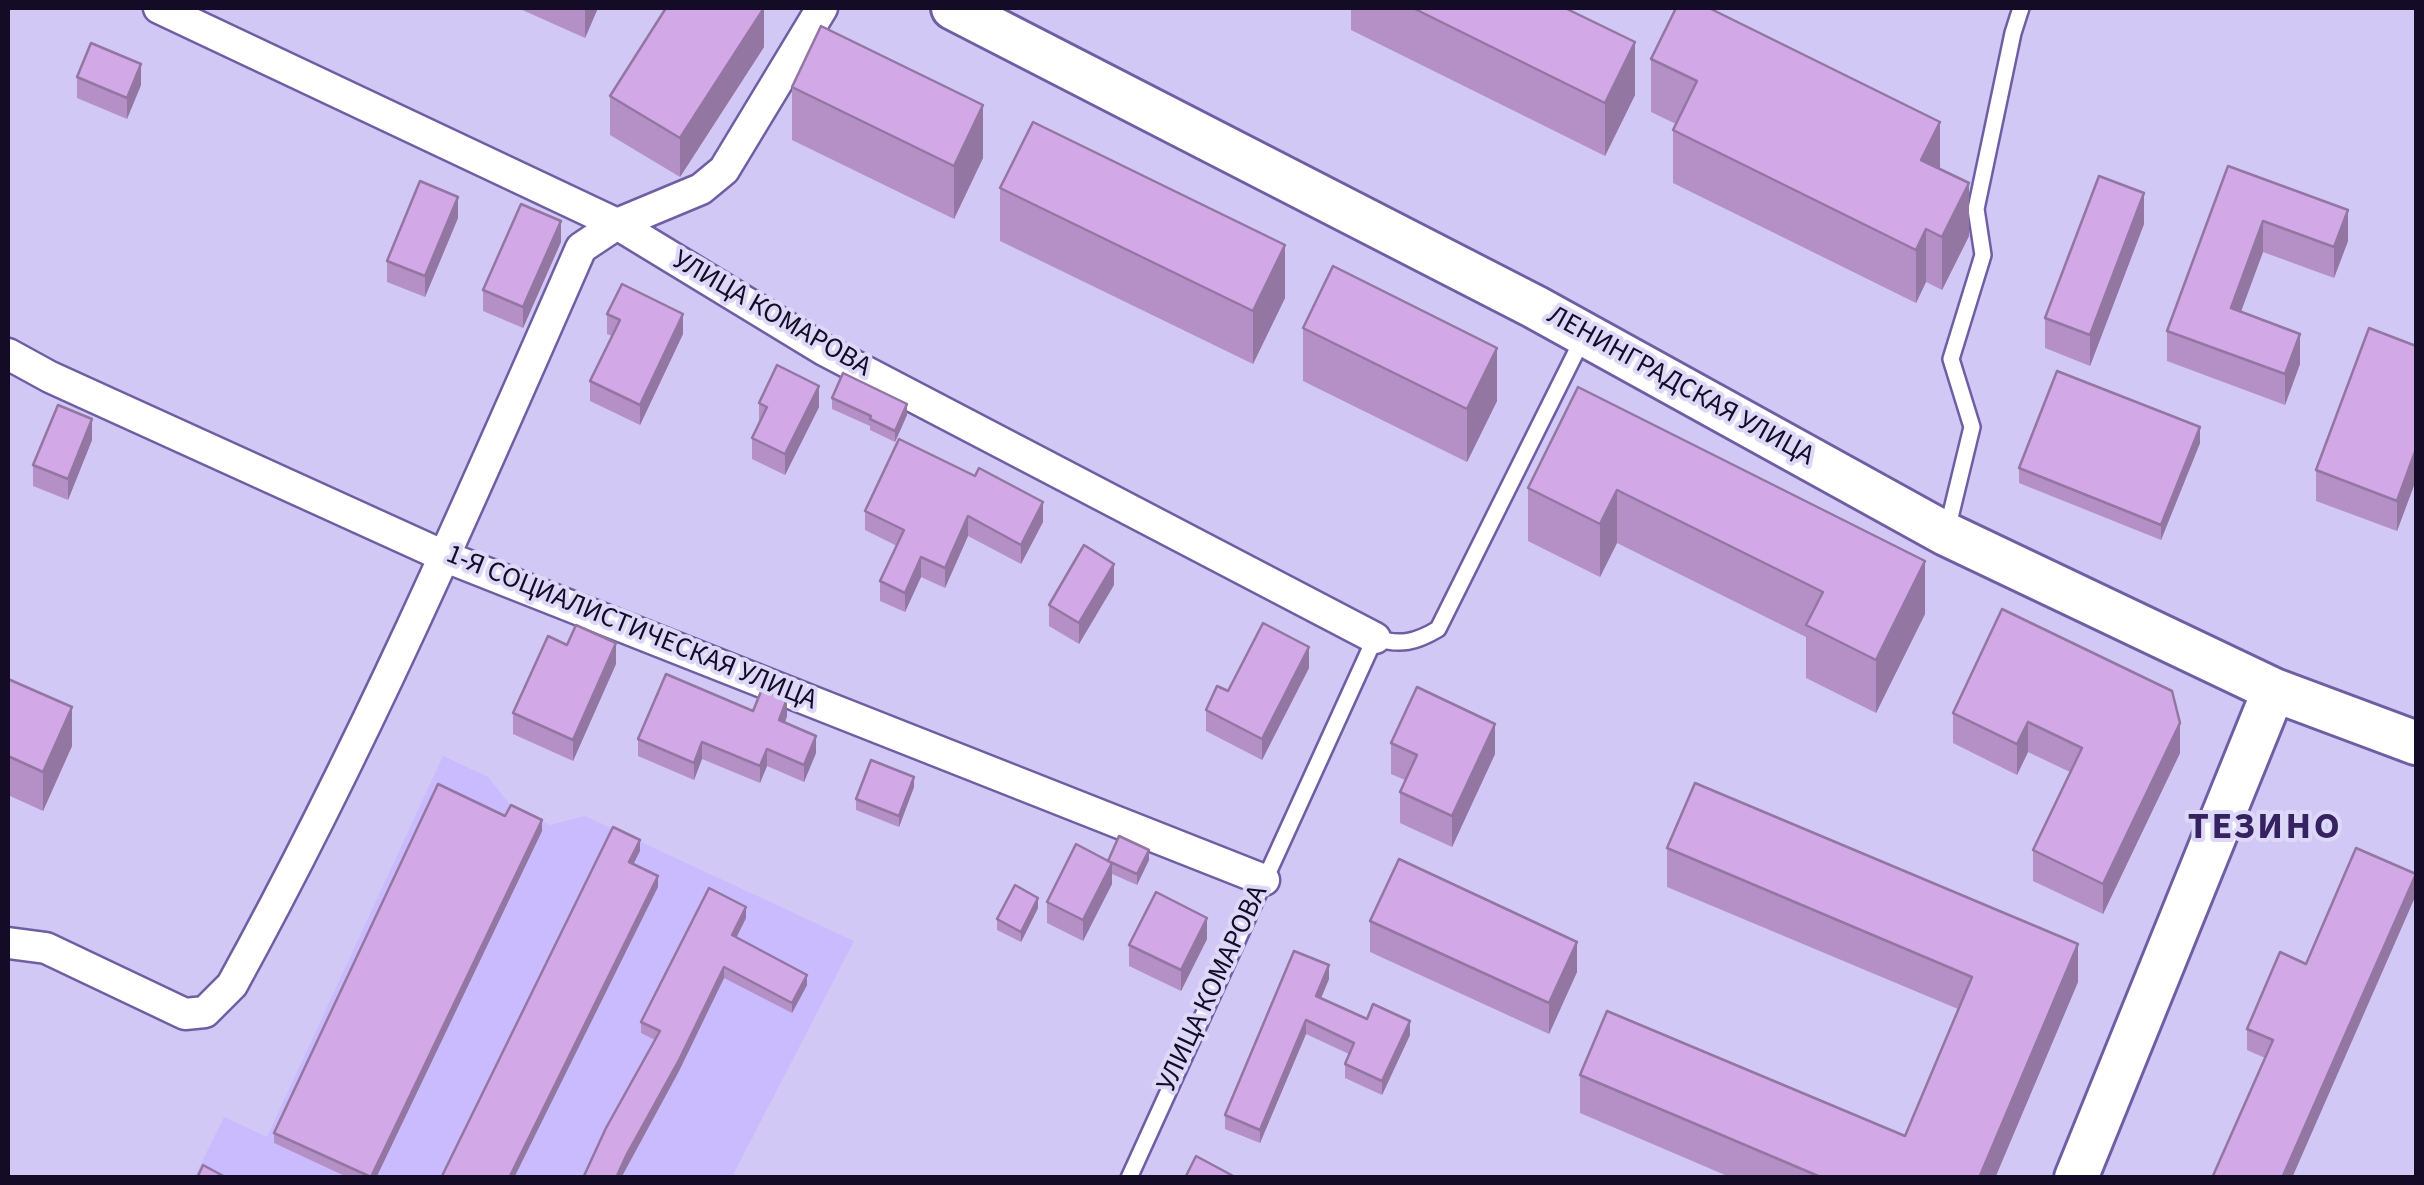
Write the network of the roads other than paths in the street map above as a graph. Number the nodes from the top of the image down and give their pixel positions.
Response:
1 (159, 8) edge
2 (822, 8) edge
3 (953, 8) edge
4 (2021, 8) edge
5 (617, 224) junction
6 (1584, 334) junction
7 (8, 354) edge
8 (1946, 534) junction
9 (446, 556) junction
10 (1375, 638) junction
11 (2274, 690) junction
12 (2416, 744) edge
13 (1264, 880) junction
14 (8, 942) edge
15 (1129, 1178) edge
16 (2076, 1178) edge

1 - 5 street, УЛИЦА КОМАРОВА
2 - 5 street
3 - 6 main road, ЛЕНИНГРАДСКАЯ УЛИЦА
4 - 8 lane
5 - 9 street
5 - 10 street, УЛИЦА КОМАРОВА
6 - 8 main road, ЛЕНИНГРАДСКАЯ УЛИЦА
6 - 10 lane, УЛИЦА КОМАРОВА
7 - 9 street, 1-Я СОЦИАЛИСТИЧЕСКАЯ УЛИЦА
8 - 11 main road, ЛЕНИНГРАДСКАЯ УЛИЦА
9 - 13 street, 1-Я СОЦИАЛИСТИЧЕСКАЯ УЛИЦА
9 - 14 street
10 - 13 lane, УЛИЦА КОМАРОВА
11 - 12 main road, ЛЕНИНГРАДСКАЯ УЛИЦА
11 - 16 main road
13 - 15 lane, УЛИЦА КОМАРОВА

